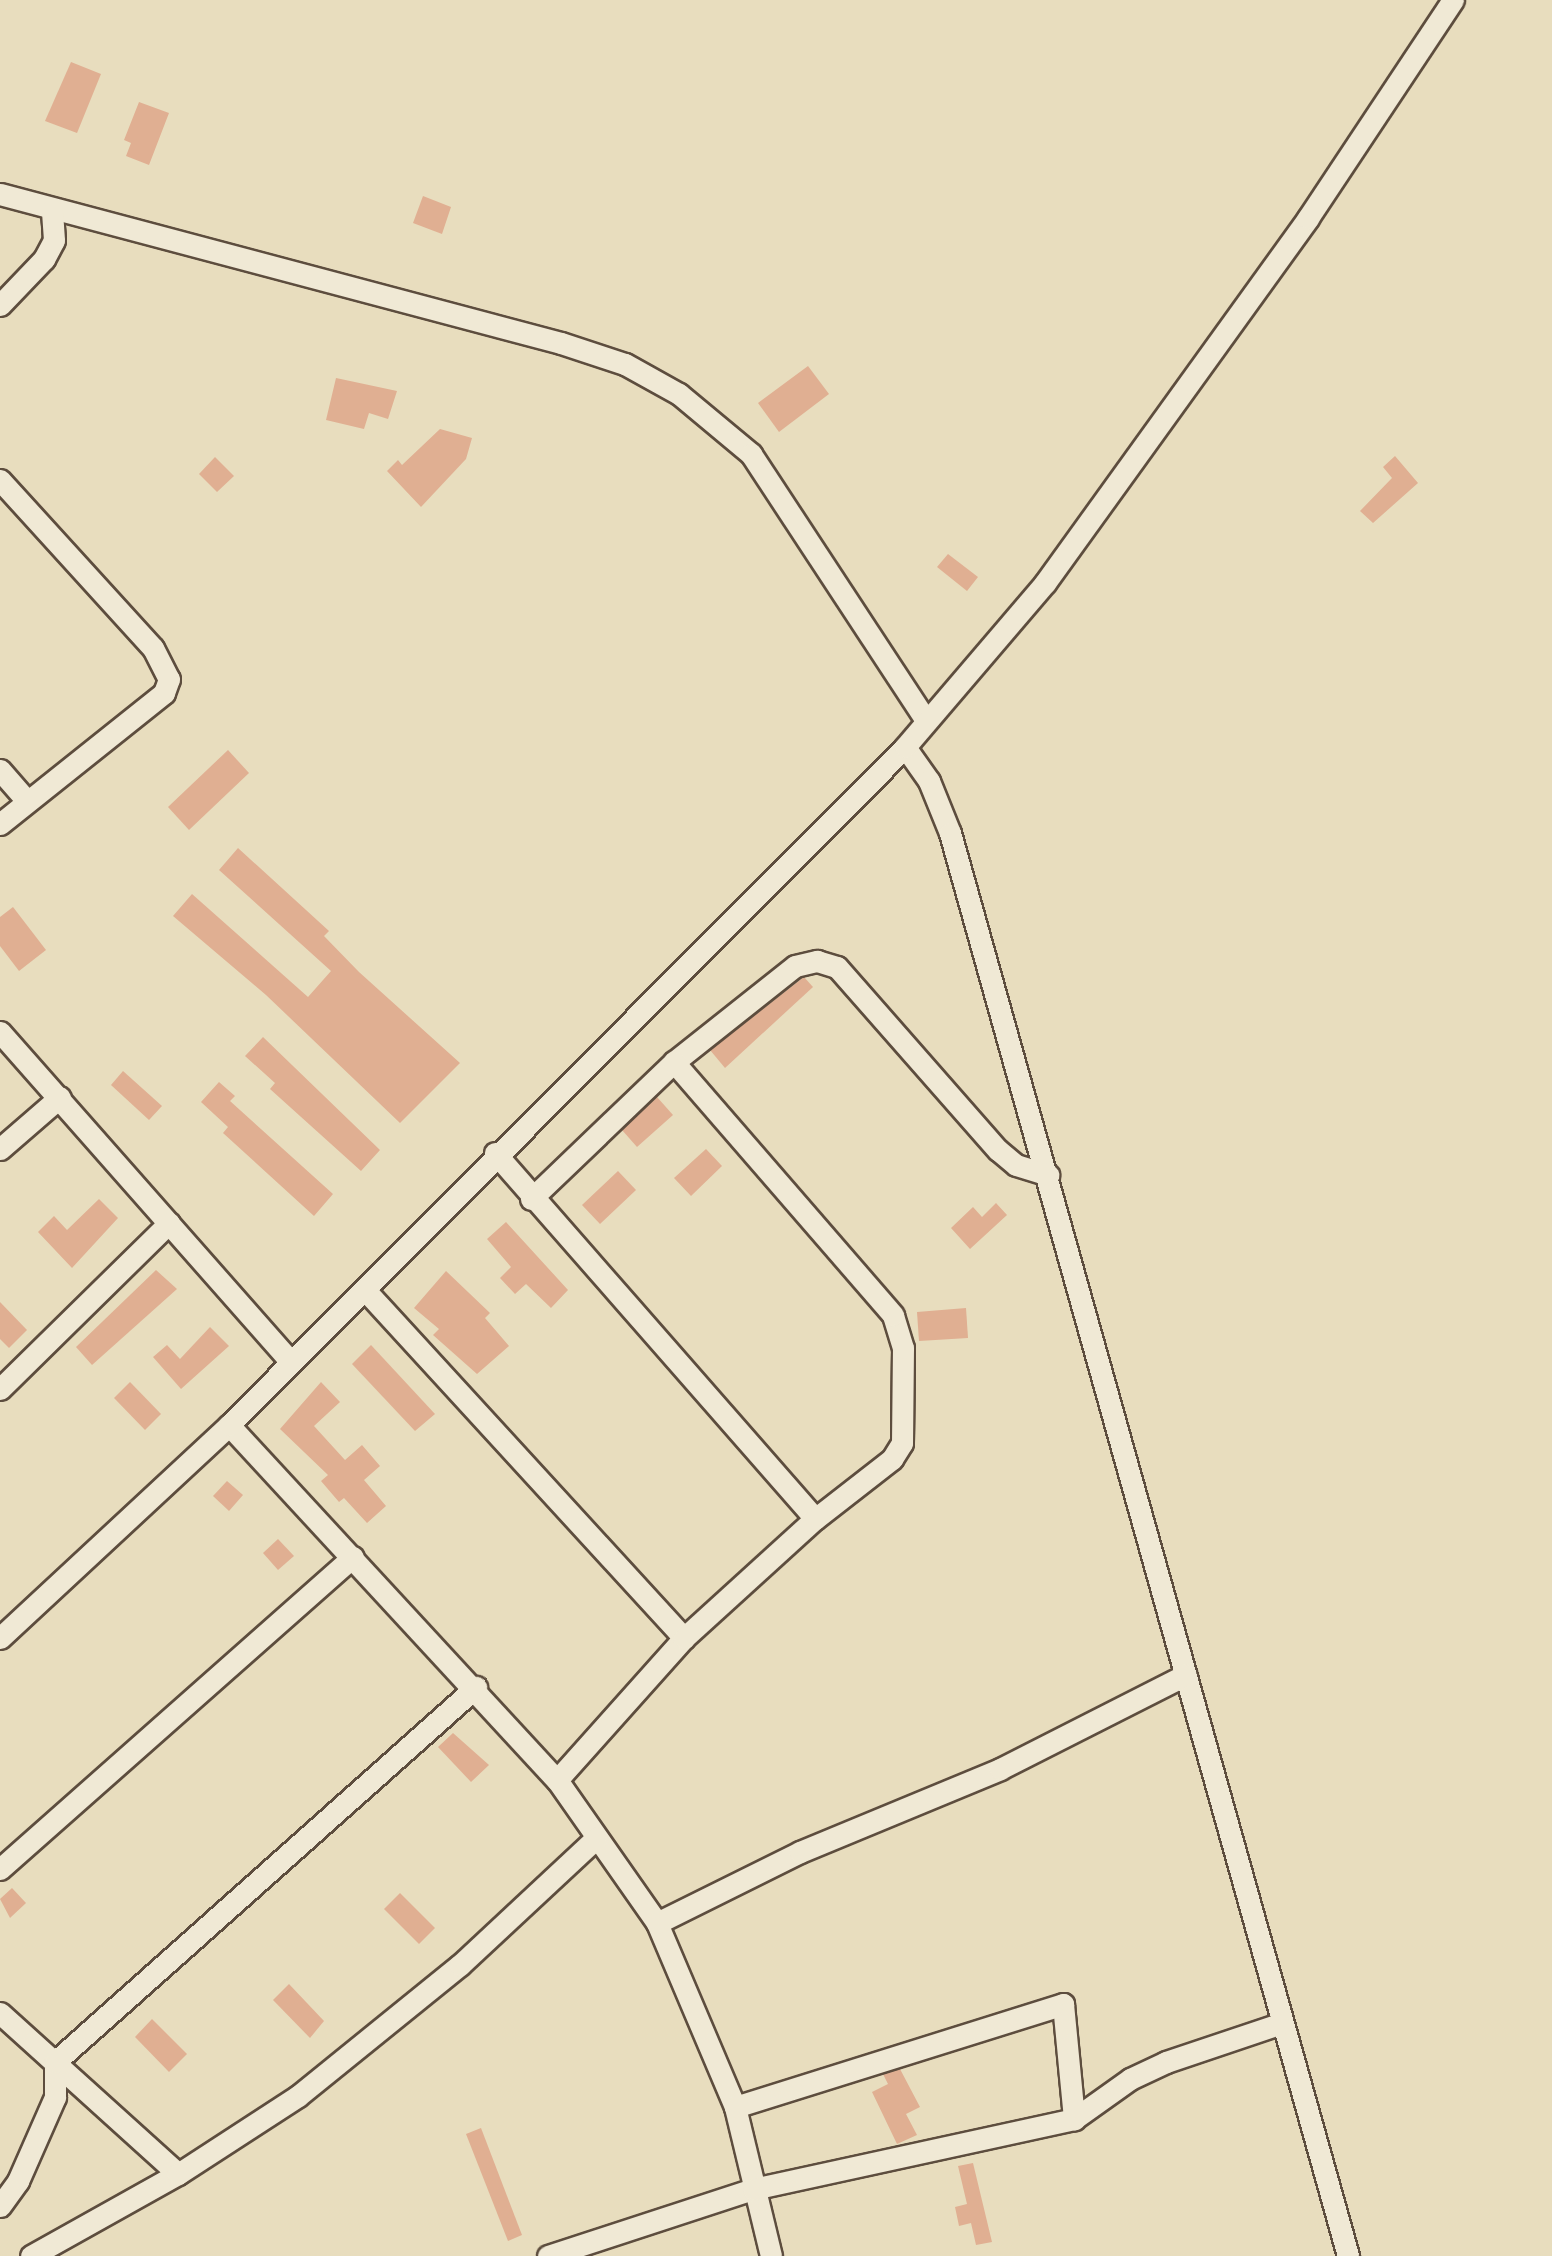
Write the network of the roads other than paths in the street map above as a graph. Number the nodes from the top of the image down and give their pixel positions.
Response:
1 (1453, 0) edge
2 (0, 194) edge
3 (52, 210) junction
4 (0, 305) edge
5 (0, 480) edge
6 (926, 719) junction
7 (905, 747) junction
8 (0, 770) edge
9 (27, 801) junction
10 (0, 824) edge
11 (0, 1032) edge
12 (674, 1062) junction
13 (60, 1097) junction
14 (0, 1149) edge
15 (495, 1153) junction
16 (1048, 1175) junction
17 (531, 1199) junction
18 (169, 1223) junction
19 (366, 1291) junction
20 (291, 1362) junction
21 (0, 1389) edge
22 (229, 1425) junction
23 (815, 1519) junction
24 (353, 1557) junction
25 (0, 1638) edge
26 (684, 1638) junction
27 (1185, 1675) junction
28 (476, 1687) junction
29 (557, 1780) junction
30 (596, 1838) junction
31 (0, 1869) edge
32 (657, 1923) junction
33 (0, 2013) edge
34 (1282, 2023) junction
35 (55, 2062) junction
36 (735, 2107) junction
37 (1074, 2119) junction
38 (178, 2174) junction
39 (753, 2189) junction
40 (0, 2206) edge
41 (31, 2256) edge
42 (548, 2256) edge
43 (771, 2256) edge
44 (1348, 2256) edge

1 - 6 street
2 - 3 street
3 - 4 street
3 - 6 street
5 - 9 street
6 - 7 street
7 - 15 street
7 - 16 street
8 - 9 street
9 - 10 street
11 - 13 street
12 - 16 street
12 - 17 street
12 - 23 street
13 - 14 street
13 - 18 street
15 - 17 street
15 - 19 street
16 - 27 street
17 - 23 street
18 - 20 street
18 - 21 street
19 - 20 street
19 - 26 street
20 - 22 street
22 - 24 street
22 - 25 street
23 - 26 street
24 - 28 street
24 - 31 street
26 - 29 street
27 - 32 street
27 - 34 street
28 - 29 street
28 - 35 street
29 - 30 street
30 - 32 street
30 - 38 street
32 - 36 street
33 - 35 street
34 - 37 street
34 - 44 street
35 - 38 street
35 - 40 street
36 - 37 street
36 - 39 street
37 - 39 street
38 - 41 street
39 - 42 street
39 - 43 street

